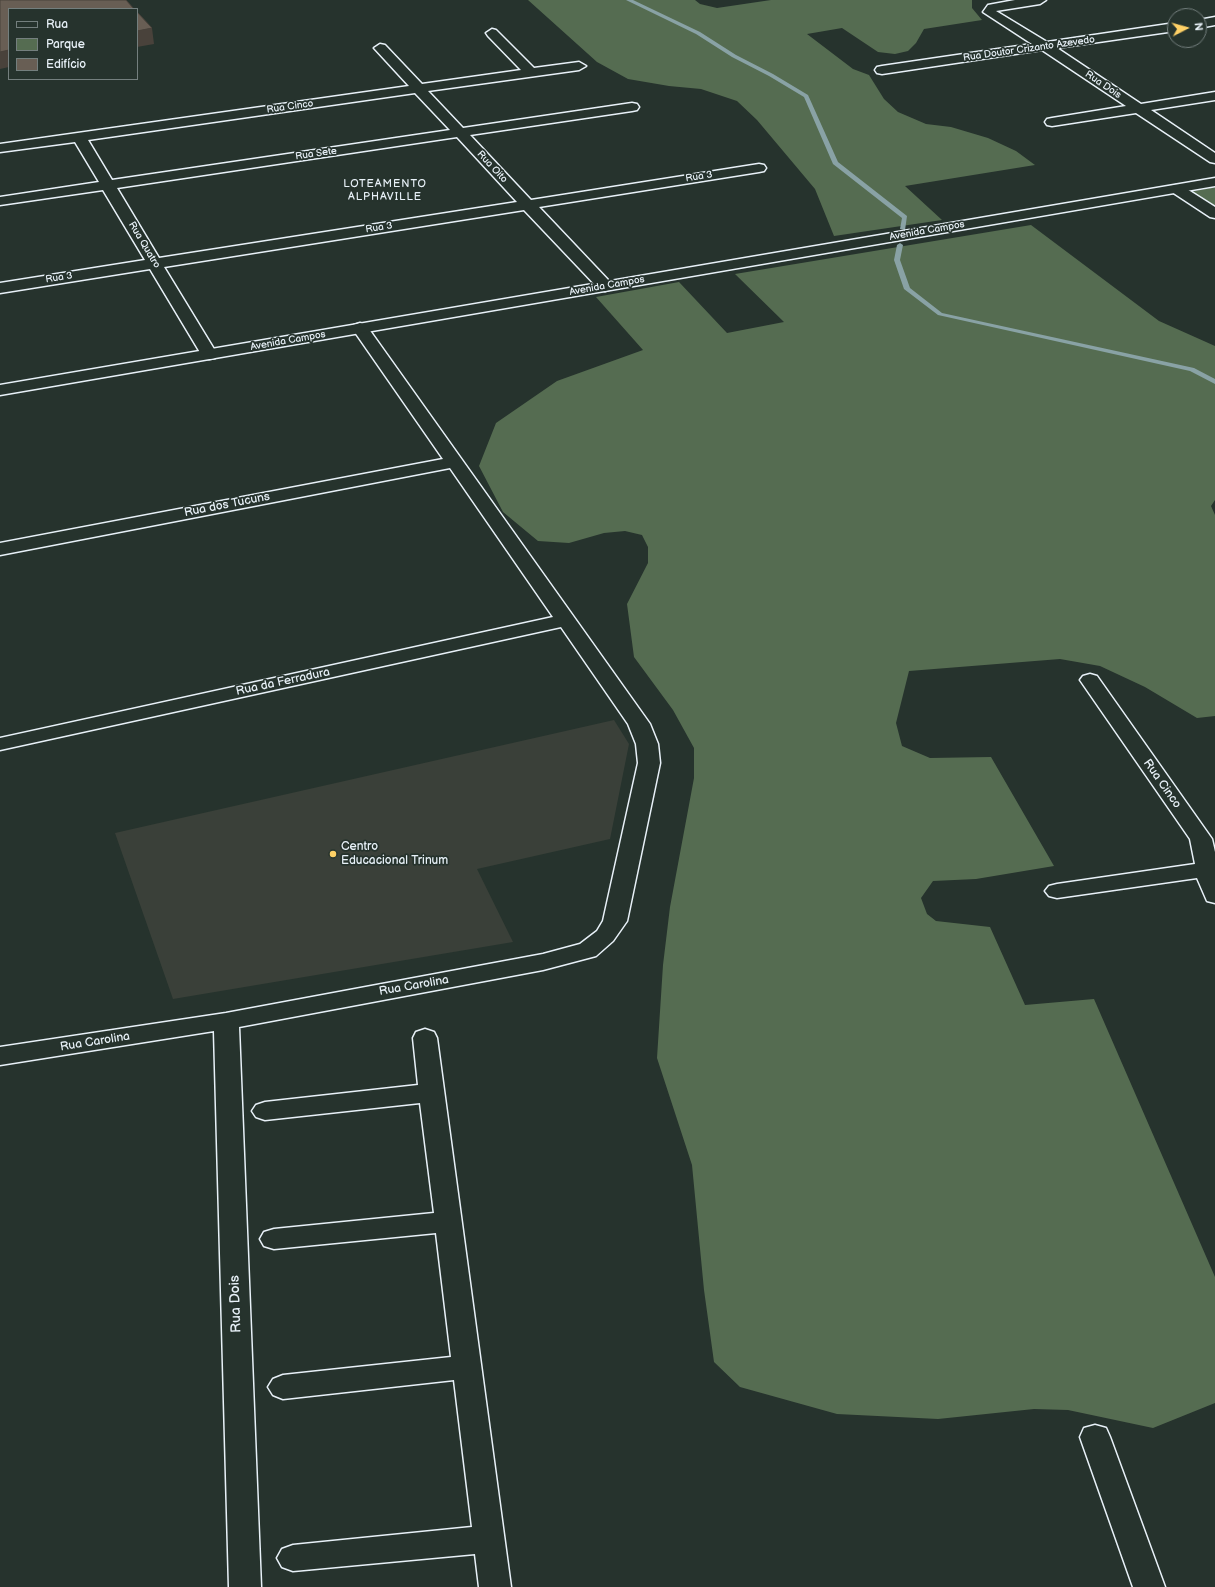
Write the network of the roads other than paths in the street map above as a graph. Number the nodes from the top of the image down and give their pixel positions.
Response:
1 (1040, 0) edge
2 (1167, 28) edge
3 (492, 33) dead end
4 (1046, 47) junction
5 (380, 48) dead end
6 (579, 66) dead end
7 (882, 70) dead end
8 (530, 72) junction
9 (418, 88) junction
10 (1215, 96) edge
11 (632, 107) dead end
12 (1137, 108) junction
13 (1052, 122) dead end
14 (460, 132) junction
15 (79, 136) junction
16 (0, 148) edge
17 (1215, 159) edge
18 (759, 168) dead end
19 (1215, 182) edge
20 (108, 185) junction
21 (1177, 189) junction
22 (0, 201) edge
23 (527, 204) junction
24 (1215, 214) edge
25 (155, 263) junction
26 (605, 286) junction
27 (0, 288) edge
28 (360, 328) junction
29 (209, 354) junction
30 (0, 390) edge
31 (454, 462) junction
32 (0, 548) edge
33 (565, 620) junction
34 (1090, 680) dead end
35 (0, 744) edge
36 (1211, 868) edge
37 (1057, 891) dead end
38 (1215, 896) edge
39 (226, 1021) junction
40 (425, 1038) dead end
41 (0, 1056) edge
42 (432, 1093) junction
43 (266, 1111) dead end
44 (448, 1222) junction
45 (274, 1239) dead end
46 (467, 1367) junction
47 (283, 1387) dead end
48 (1095, 1437) dead end
49 (489, 1538) junction
50 (293, 1558) dead end
51 (245, 1587) edge
52 (495, 1587) edge
53 (1149, 1587) edge

1 - 4 street, Rua Dois
2 - 4 street, Rua Doutor Crizanto Azevedo
3 - 8 street
4 - 7 street, Rua Doutor Crizanto Azevedo
4 - 12 street, Rua Dois
5 - 9 street, Rua Oito
6 - 8 street, Rua Cinco
8 - 9 street, Rua Cinco
9 - 14 street, Rua Oito
9 - 15 street, Rua Cinco
10 - 12 street
11 - 14 street, Rua Sete
12 - 13 street
12 - 17 street, Rua Dois
14 - 20 street, Rua Sete
14 - 23 street, Rua Oito
15 - 16 street, Rua Cinco
15 - 20 street, Rua Quatro
18 - 23 street, Rua 3
19 - 21 street, Avenida Campos
20 - 22 street, Rua Sete
20 - 25 street, Rua Quatro
21 - 24 street
21 - 26 street, Avenida Campos
23 - 25 street, Rua 3
23 - 26 street, Rua Oito
25 - 27 street, Rua 3
25 - 29 street, Rua Quatro
26 - 28 street, Avenida Campos
28 - 29 street, Avenida Campos
28 - 31 street, Rua Carolina
29 - 30 street, Avenida Campos
31 - 32 street, Rua dos Tucuns
31 - 33 street, Rua Carolina
33 - 35 street, Rua da Ferradura
33 - 39 street, Rua Carolina
34 - 36 street, Rua Cinco
36 - 37 street
36 - 38 street, Rua Cinco
39 - 41 street, Rua Carolina
39 - 51 street, Rua Dois
40 - 42 street
42 - 43 street
42 - 44 street
44 - 45 street
44 - 46 street
46 - 47 street
46 - 49 street
48 - 53 street
49 - 50 street
49 - 52 street

